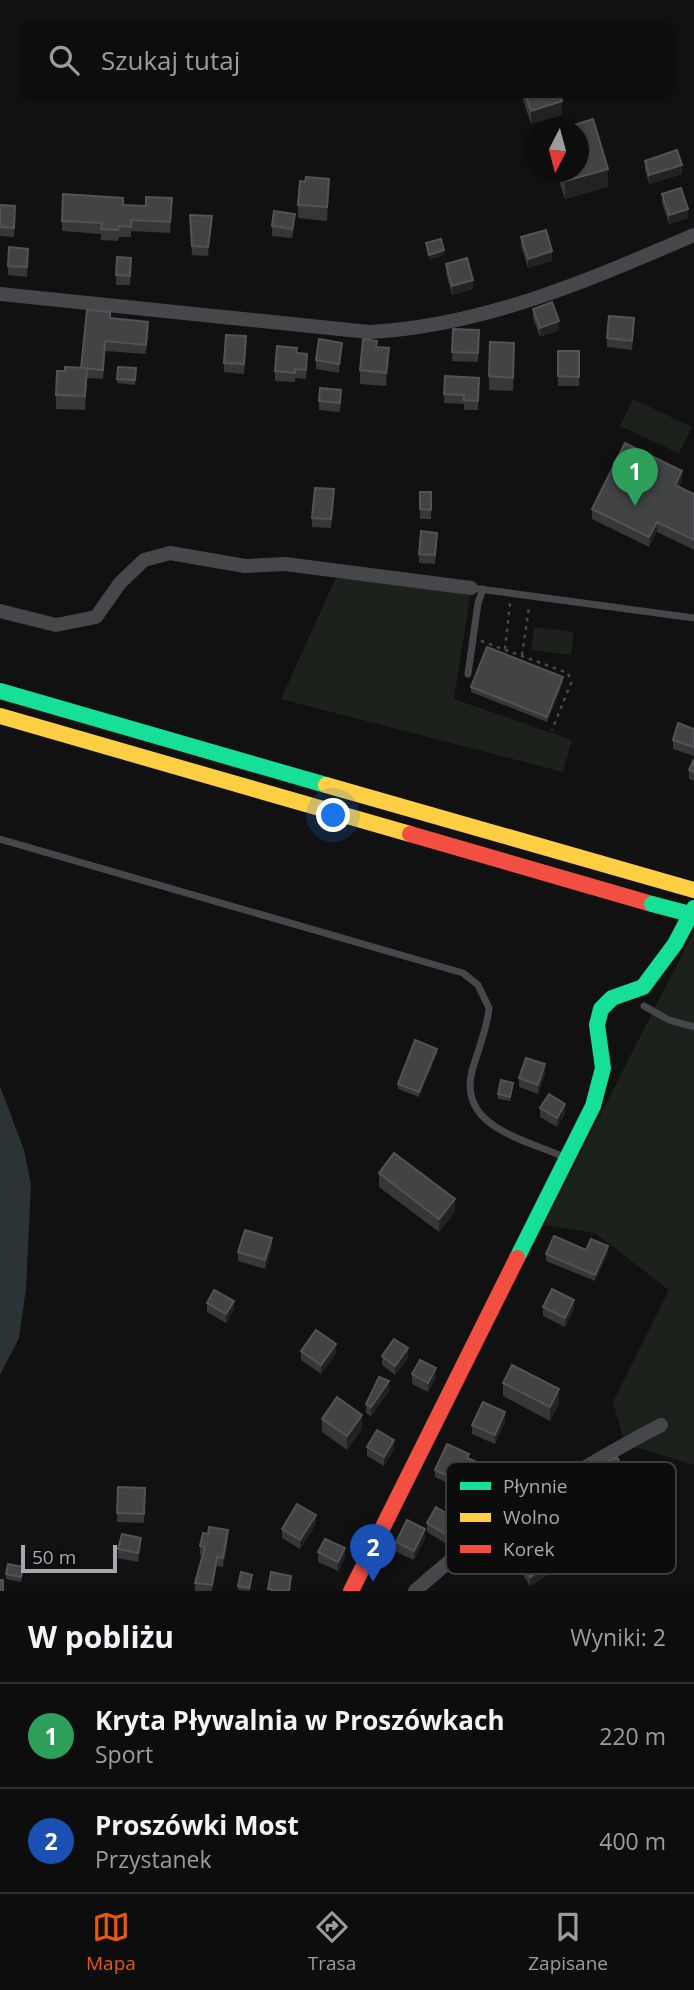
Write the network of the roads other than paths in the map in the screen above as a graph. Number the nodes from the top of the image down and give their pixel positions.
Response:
1 (694, 235) edge
2 (0, 294) edge
3 (477, 589) junction
4 (0, 611) edge
5 (694, 618) edge
6 (468, 674) dead end
7 (0, 691) edge
8 (0, 716) edge
9 (0, 839) edge
10 (694, 890) edge
11 (694, 908) edge
12 (694, 915) edge
13 (644, 1006) dead end
14 (694, 1027) edge
15 (566, 1158) junction
16 (661, 1425) dead end
17 (596, 1462) edge
18 (446, 1564) edge
19 (351, 1591) edge
20 (415, 1591) edge

1 - 2 street
3 - 4 street
3 - 5 lane
3 - 6 lane
7 - 10 main road
8 - 12 main road, bridge
9 - 15 lane
11 - 15 main road
13 - 14 lane
15 - 19 main road
16 - 17 street
18 - 20 street

